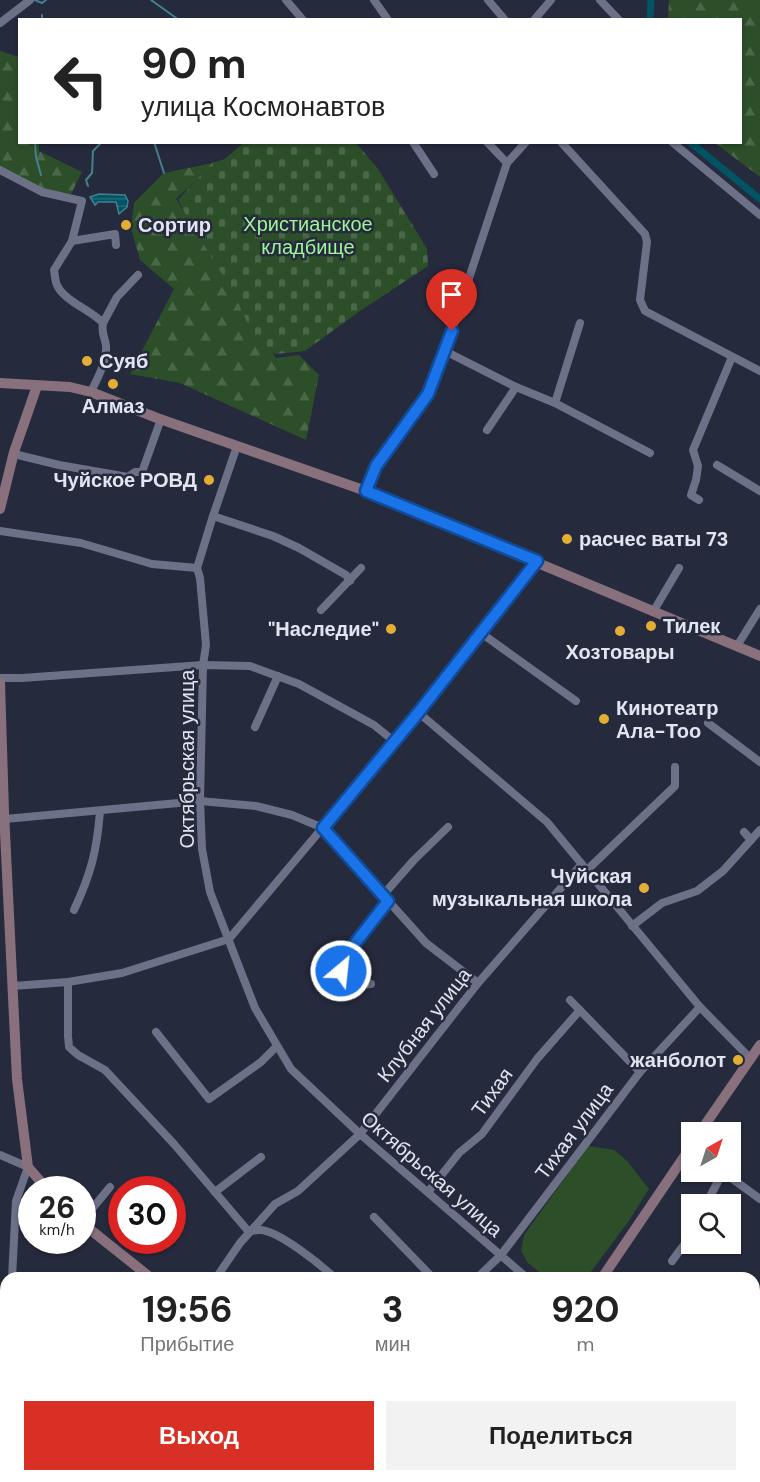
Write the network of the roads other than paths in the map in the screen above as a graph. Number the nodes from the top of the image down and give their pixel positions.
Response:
1 (30, 0) edge
2 (286, 0) edge
3 (374, 0) edge
4 (488, 0) edge
5 (551, 0) edge
6 (600, 0) edge
7 (301, 18) edge
8 (387, 18) edge
9 (503, 18) edge
10 (536, 18) edge
11 (617, 18) edge
12 (0, 23) edge
13 (414, 144) edge
14 (489, 144) edge
15 (524, 144) edge
16 (563, 144) edge
17 (674, 144) edge
18 (507, 163) junction
19 (0, 170) edge
20 (434, 174) dead end
21 (760, 215) edge
22 (72, 241) junction
23 (116, 245) dead end
24 (138, 275) dead end
25 (103, 323) junction
26 (580, 323) dead end
27 (445, 351) junction
28 (732, 357) junction
29 (760, 371) edge
30 (0, 383) edge
31 (38, 386) junction
32 (516, 387) junction
33 (91, 392) junction
34 (555, 403) junction
35 (161, 419) junction
36 (487, 430) dead end
37 (237, 446) junction
38 (650, 453) dead end
39 (14, 454) junction
40 (717, 465) dead end
41 (760, 490) edge
42 (366, 491) junction
43 (699, 500) dead end
44 (0, 509) edge
45 (213, 516) junction
46 (0, 531) edge
47 (537, 561) junction
48 (197, 568) junction
49 (361, 568) dead end
50 (680, 568) dead end
51 (350, 582) junction
52 (760, 609) edge
53 (321, 610) dead end
54 (653, 612) junction
55 (481, 633) junction
56 (737, 646) junction
57 (760, 656) edge
58 (203, 665) junction
59 (278, 676) junction
60 (0, 678) edge
61 (0, 683) edge
62 (576, 701) dead end
63 (418, 713) junction
64 (708, 723) dead end
65 (255, 727) dead end
66 (395, 742) junction
67 (760, 762) edge
68 (675, 767) dead end
69 (200, 801) junction
70 (100, 811) junction
71 (3, 814) edge
72 (448, 827) dead end
73 (323, 828) junction
74 (760, 830) edge
75 (744, 832) dead end
76 (751, 840) junction
77 (584, 868) junction
78 (386, 898) junction
79 (74, 910) dead end
80 (632, 926) junction
81 (229, 939) junction
82 (68, 982) junction
83 (478, 983) junction
84 (371, 984) dead end
85 (13, 986) junction
86 (570, 1000) dead end
87 (700, 1007) junction
88 (580, 1010) junction
89 (156, 1032) dead end
90 (760, 1045) edge
91 (276, 1047) junction
92 (750, 1058) junction
93 (640, 1072) junction
94 (707, 1122) edge
95 (360, 1134) junction
96 (0, 1155) edge
97 (261, 1157) dead end
98 (681, 1162) edge
99 (28, 1167) junction
100 (36, 1176) edge
101 (737, 1182) edge
102 (108, 1190) edge
103 (215, 1192) junction
104 (428, 1192) junction
105 (760, 1199) edge
106 (96, 1204) edge
107 (374, 1217) dead end
108 (249, 1232) junction
109 (96, 1233) edge
110 (681, 1249) edge
111 (501, 1255) junction
112 (672, 1261) dead end
113 (12, 1272) edge
114 (144, 1272) edge
115 (220, 1272) edge
116 (328, 1272) edge
117 (427, 1272) edge
118 (483, 1272) edge
119 (520, 1272) edge
120 (607, 1272) edge

1 - 12 street
2 - 7 street
3 - 8 street
4 - 9 street
5 - 10 street
6 - 11 street
13 - 20 street
14 - 18 street
15 - 18 street
16 - 28 street
17 - 21 street
18 - 27 street
19 - 22 street
22 - 23 street
22 - 25 street
24 - 25 street
25 - 33 street
26 - 34 street
27 - 32 street
27 - 42 street
28 - 29 street
28 - 43 street
30 - 31 street
31 - 33 street
31 - 39 street
32 - 34 street
32 - 36 street
33 - 35 street
34 - 38 street
35 - 37 street
35 - 39 street
37 - 42 street
37 - 45 street, Октябрьская улица
39 - 44 street
40 - 41 street
42 - 47 street
45 - 48 street, Октябрьская улица
45 - 51 street
46 - 48 street
47 - 54 street
47 - 55 street
48 - 58 street, Октябрьская улица
49 - 51 street
50 - 54 street
51 - 53 street
52 - 56 street
54 - 56 street
55 - 62 street
55 - 63 street
56 - 57 street
58 - 59 street
58 - 60 street
58 - 69 street, Октябрьская улица
59 - 65 street
59 - 66 street
61 - 71 street
63 - 66 street
63 - 77 street
64 - 67 street
66 - 73 street
68 - 77 street, Клубная улица
69 - 70 street
69 - 73 street
69 - 81 street, Октябрьская улица
70 - 71 street
70 - 79 street
71 - 85 street
72 - 78 street
73 - 78 street
73 - 81 street
74 - 76 street
75 - 76 street
76 - 80 street
77 - 80 street
77 - 83 street, Клубная улица
78 - 83 street
78 - 84 street
80 - 87 street
81 - 82 street
81 - 91 street, Октябрьская улица
82 - 85 street
82 - 103 street
83 - 95 street, Клубная улица
85 - 99 street
86 - 88 street
87 - 92 street
87 - 93 street, Тихая улица
88 - 93 street
88 - 104 street, Тихая
89 - 91 street
90 - 92 street
91 - 95 street, Октябрьская улица
92 - 94 street
93 - 111 street, Тихая улица
95 - 104 street, Октябрьская улица
95 - 108 street, Клубная улица
96 - 99 street
97 - 103 street
98 - 120 street
99 - 100 street
99 - 113 street
101 - 105 street
102 - 106 street
103 - 108 street
104 - 111 street, Октябрьская улица
107 - 117 street
108 - 115 street, Клубная улица
108 - 116 street
109 - 114 street
110 - 112 street
111 - 118 street, Тихая улица
111 - 119 street, Октябрьская улица

